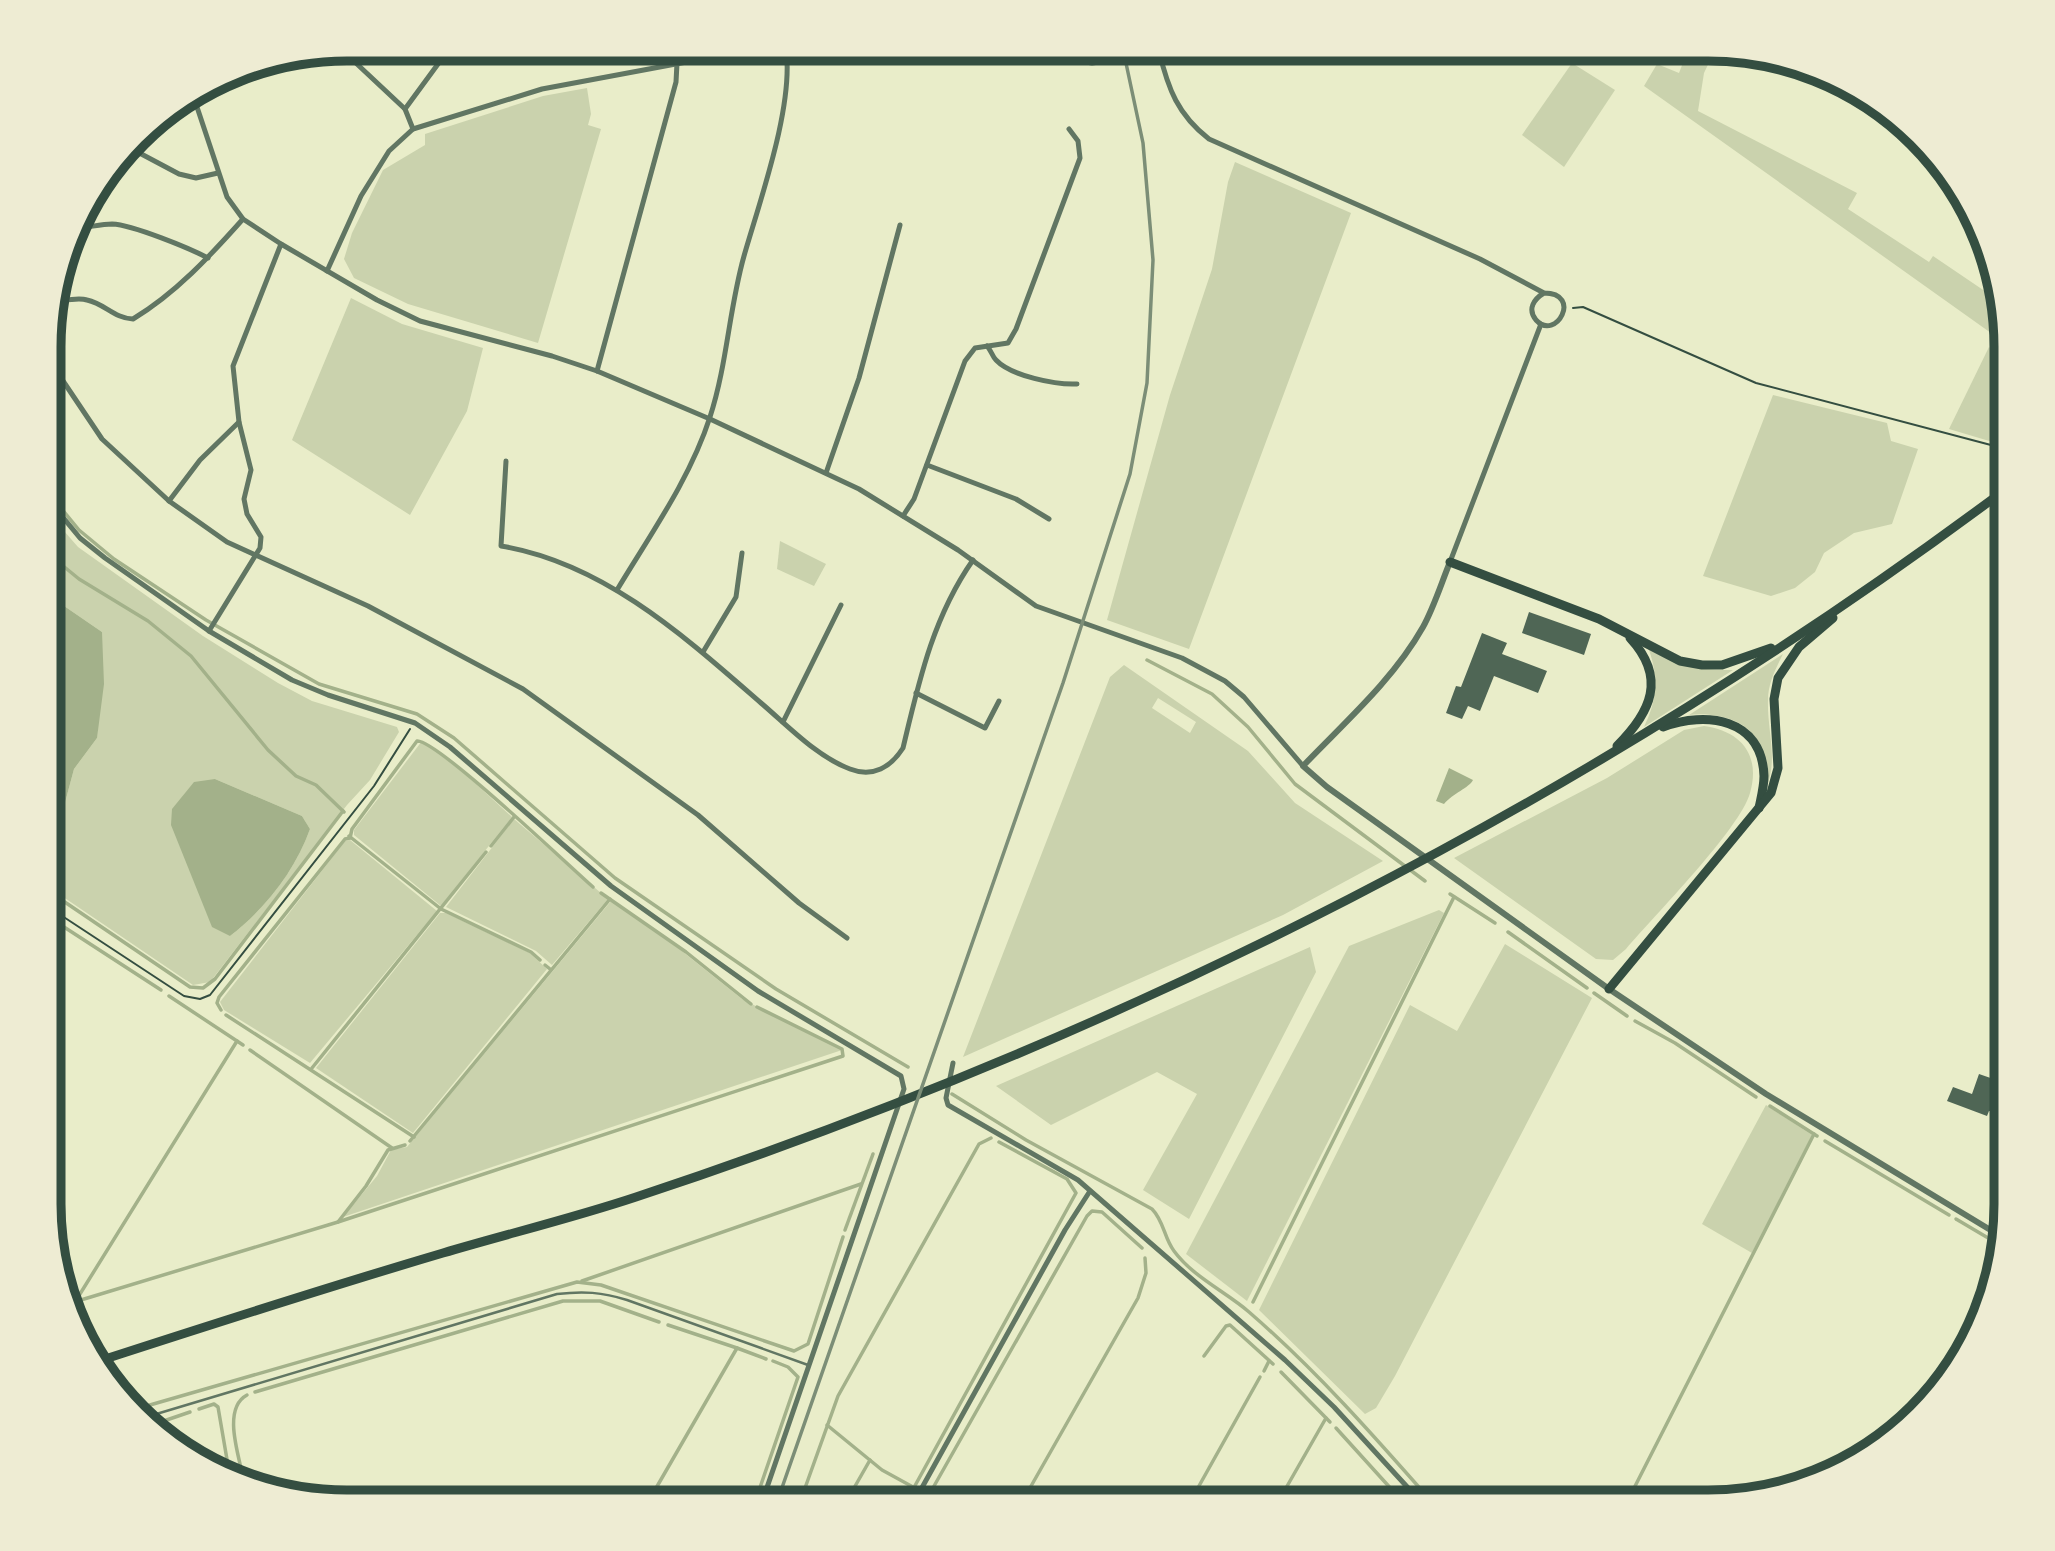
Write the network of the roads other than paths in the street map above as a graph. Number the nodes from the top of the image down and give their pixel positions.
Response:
1 (354, 61) edge
2 (440, 61) edge
3 (688, 61) edge
4 (788, 61) edge
5 (1074, 61) edge
6 (1106, 61) dead end
7 (1161, 61) edge
8 (677, 63) junction
9 (196, 104) edge
10 (405, 109) junction
11 (413, 129) junction
12 (1069, 129) dead end
13 (138, 152) edge
14 (218, 173) junction
15 (243, 219) junction
16 (900, 225) dead end
17 (88, 227) edge
18 (281, 244) junction
19 (208, 258) junction
20 (327, 271) junction
21 (1544, 293) junction
22 (65, 301) edge
23 (1541, 324) junction
24 (987, 346) junction
25 (597, 371) junction
26 (61, 378) edge
27 (1077, 384) dead end
28 (710, 419) junction
29 (239, 422) junction
30 (506, 461) dead end
31 (927, 465) junction
32 (826, 473) junction
33 (1994, 498) edge
34 (169, 501) junction
35 (61, 515) edge
36 (904, 516) junction
37 (1049, 519) dead end
38 (742, 553) dead end
39 (256, 557) junction
40 (974, 560) junction
41 (1450, 562) junction
42 (617, 590) junction
43 (1860, 594) junction
44 (841, 605) dead end
45 (209, 631) junction
46 (1624, 631) junction
47 (1791, 640) junction
48 (703, 652) junction
49 (916, 693) junction
50 (999, 701) dead end
51 (783, 722) junction
52 (1648, 732) junction
53 (1606, 757) junction
54 (1303, 766) junction
55 (1759, 809) junction
56 (847, 938) dead end
57 (1609, 989) junction
58 (953, 1063) dead end
59 (1090, 1191) junction
60 (1992, 1231) edge
61 (107, 1359) edge
62 (809, 1365) junction
63 (154, 1415) edge
64 (766, 1490) edge
65 (921, 1490) edge
66 (1410, 1490) edge

1 - 10 street
2 - 10 street
3 - 8 street
4 - 28 street
5 - 6 street
7 - 21 street
8 - 11 street
8 - 25 street
9 - 14 street
10 - 11 street
11 - 20 street
12 - 24 street
13 - 14 street
14 - 15 street
15 - 18 street
15 - 19 street
16 - 32 street
17 - 19 street
18 - 20 street
18 - 29 street
19 - 22 street
20 - 25 street
21 - 23 street
21 - 23 street
23 - 41 street
24 - 27 street
24 - 31 street
25 - 28 street
26 - 34 street
28 - 32 street
28 - 42 street
29 - 34 street
29 - 39 street
30 - 42 street
31 - 36 street
31 - 37 street
32 - 36 street
33 - 43 highway
34 - 39 street
35 - 45 street
36 - 40 street
38 - 48 street
39 - 45 street
39 - 56 street
40 - 49 street
40 - 54 street
41 - 46 highway
41 - 54 street
42 - 48 street
43 - 47 highway
43 - 55 highway
44 - 51 street
45 - 62 street
46 - 47 highway
46 - 53 highway
47 - 52 highway
48 - 51 street
49 - 50 street
49 - 51 street
52 - 53 highway
52 - 55 highway
53 - 61 highway
54 - 57 street
55 - 57 highway
57 - 60 street
58 - 59 street
59 - 65 street
59 - 66 street
62 - 63 lane
62 - 64 street

